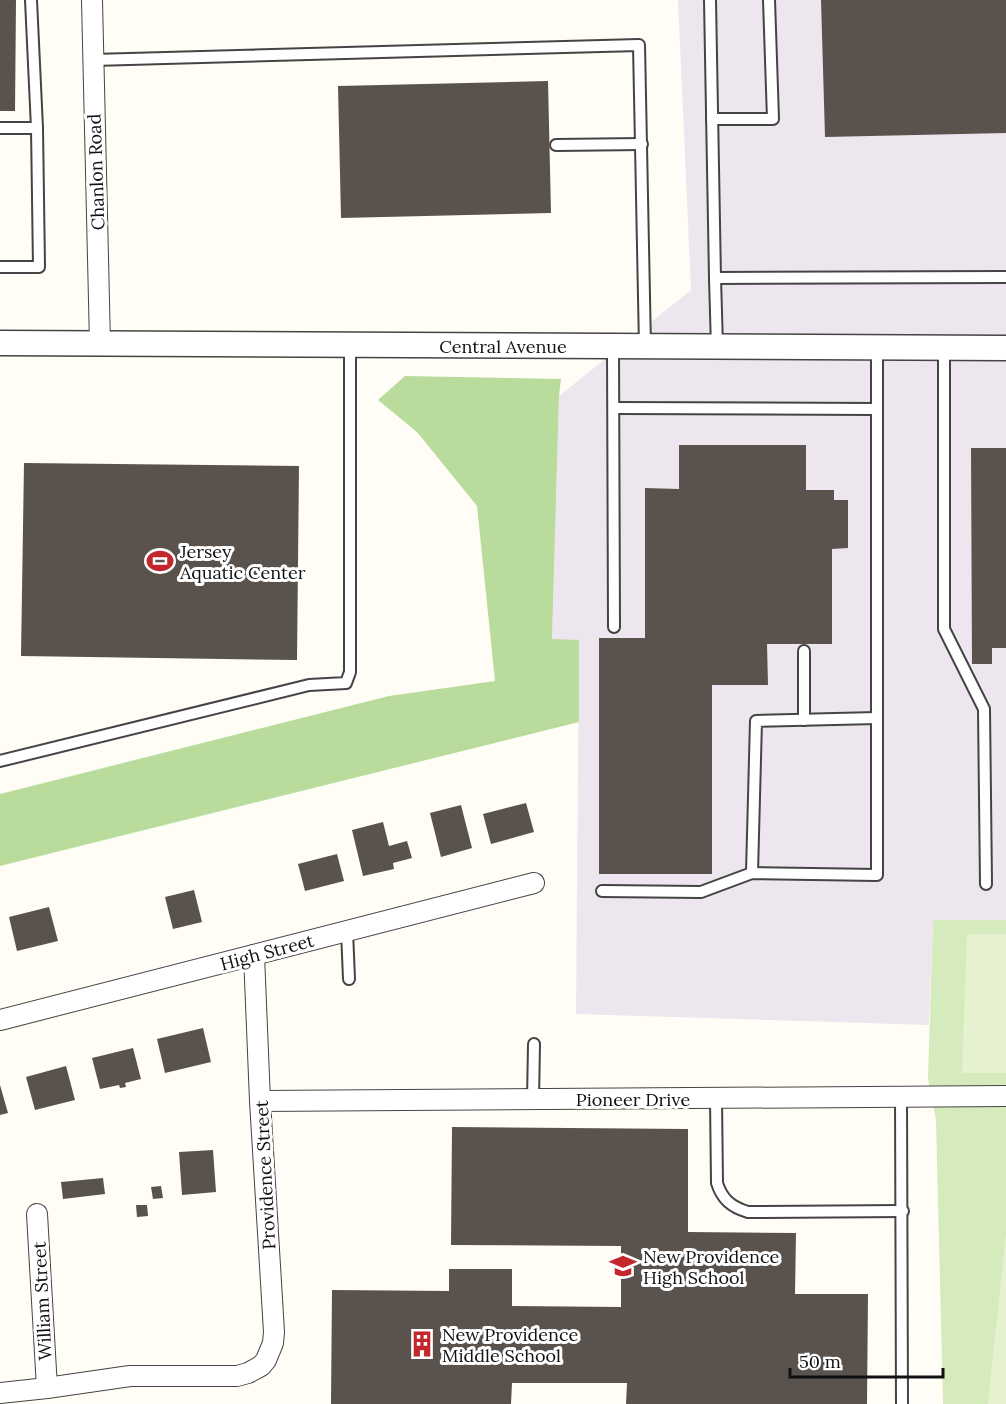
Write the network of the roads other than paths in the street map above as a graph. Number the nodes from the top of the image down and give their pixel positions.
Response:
1 (31, 0) edge
2 (92, 0) edge
3 (710, 0) edge
4 (769, 0) edge
5 (93, 60) junction
6 (712, 120) junction
7 (0, 128) edge
8 (38, 128) junction
9 (642, 144) junction
10 (556, 145) dead end
11 (0, 267) edge
12 (1006, 277) edge
13 (715, 278) junction
14 (0, 343) edge
15 (100, 344) junction
16 (350, 346) junction
17 (613, 347) junction
18 (645, 347) junction
19 (717, 347) junction
20 (877, 348) junction
21 (944, 348) junction
22 (1006, 348) edge
23 (614, 408) junction
24 (877, 409) junction
25 (614, 627) dead end
26 (804, 651) dead end
27 (877, 718) junction
28 (804, 720) junction
29 (0, 761) edge
30 (752, 873) junction
31 (534, 883) dead end
32 (986, 884) dead end
33 (602, 891) dead end
34 (347, 931) junction
35 (254, 955) junction
36 (350, 979) dead end
37 (0, 1020) edge
38 (534, 1044) dead end
39 (902, 1096) junction
40 (1006, 1096) edge
41 (716, 1099) junction
42 (533, 1100) junction
43 (260, 1101) junction
44 (903, 1211) junction
45 (37, 1214) dead end
46 (47, 1389) junction
47 (0, 1393) edge
48 (902, 1404) edge

1 - 8 lane
2 - 5 street, Chanlon Road
3 - 6 lane
4 - 6 lane
5 - 9 lane
5 - 15 street, Chanlon Road
6 - 13 lane
7 - 8 lane
8 - 11 lane
9 - 10 lane
9 - 18 lane
12 - 13 lane
13 - 19 lane
14 - 15 street, Central Avenue
15 - 16 street, Central Avenue
16 - 17 street, Central Avenue
16 - 29 lane
17 - 18 street, Central Avenue
17 - 23 lane
18 - 19 street, Central Avenue
19 - 20 street, Central Avenue
20 - 21 street, Central Avenue
20 - 24 lane
21 - 22 street, Central Avenue
21 - 32 lane
23 - 24 lane
23 - 25 lane
24 - 27 lane
26 - 28 lane
27 - 28 lane
27 - 30 lane
28 - 30 lane
30 - 33 lane
31 - 34 street, High Street
34 - 35 street, High Street
34 - 36 lane
35 - 37 street, High Street
35 - 43 street, Providence Street
38 - 42 lane
39 - 40 street, Pioneer Drive
39 - 41 street, Pioneer Drive
39 - 44 lane
41 - 42 street, Pioneer Drive
41 - 44 lane
42 - 43 street, Pioneer Drive
43 - 46 street, Providence Street
44 - 48 lane
45 - 46 street, William Street
46 - 47 street

